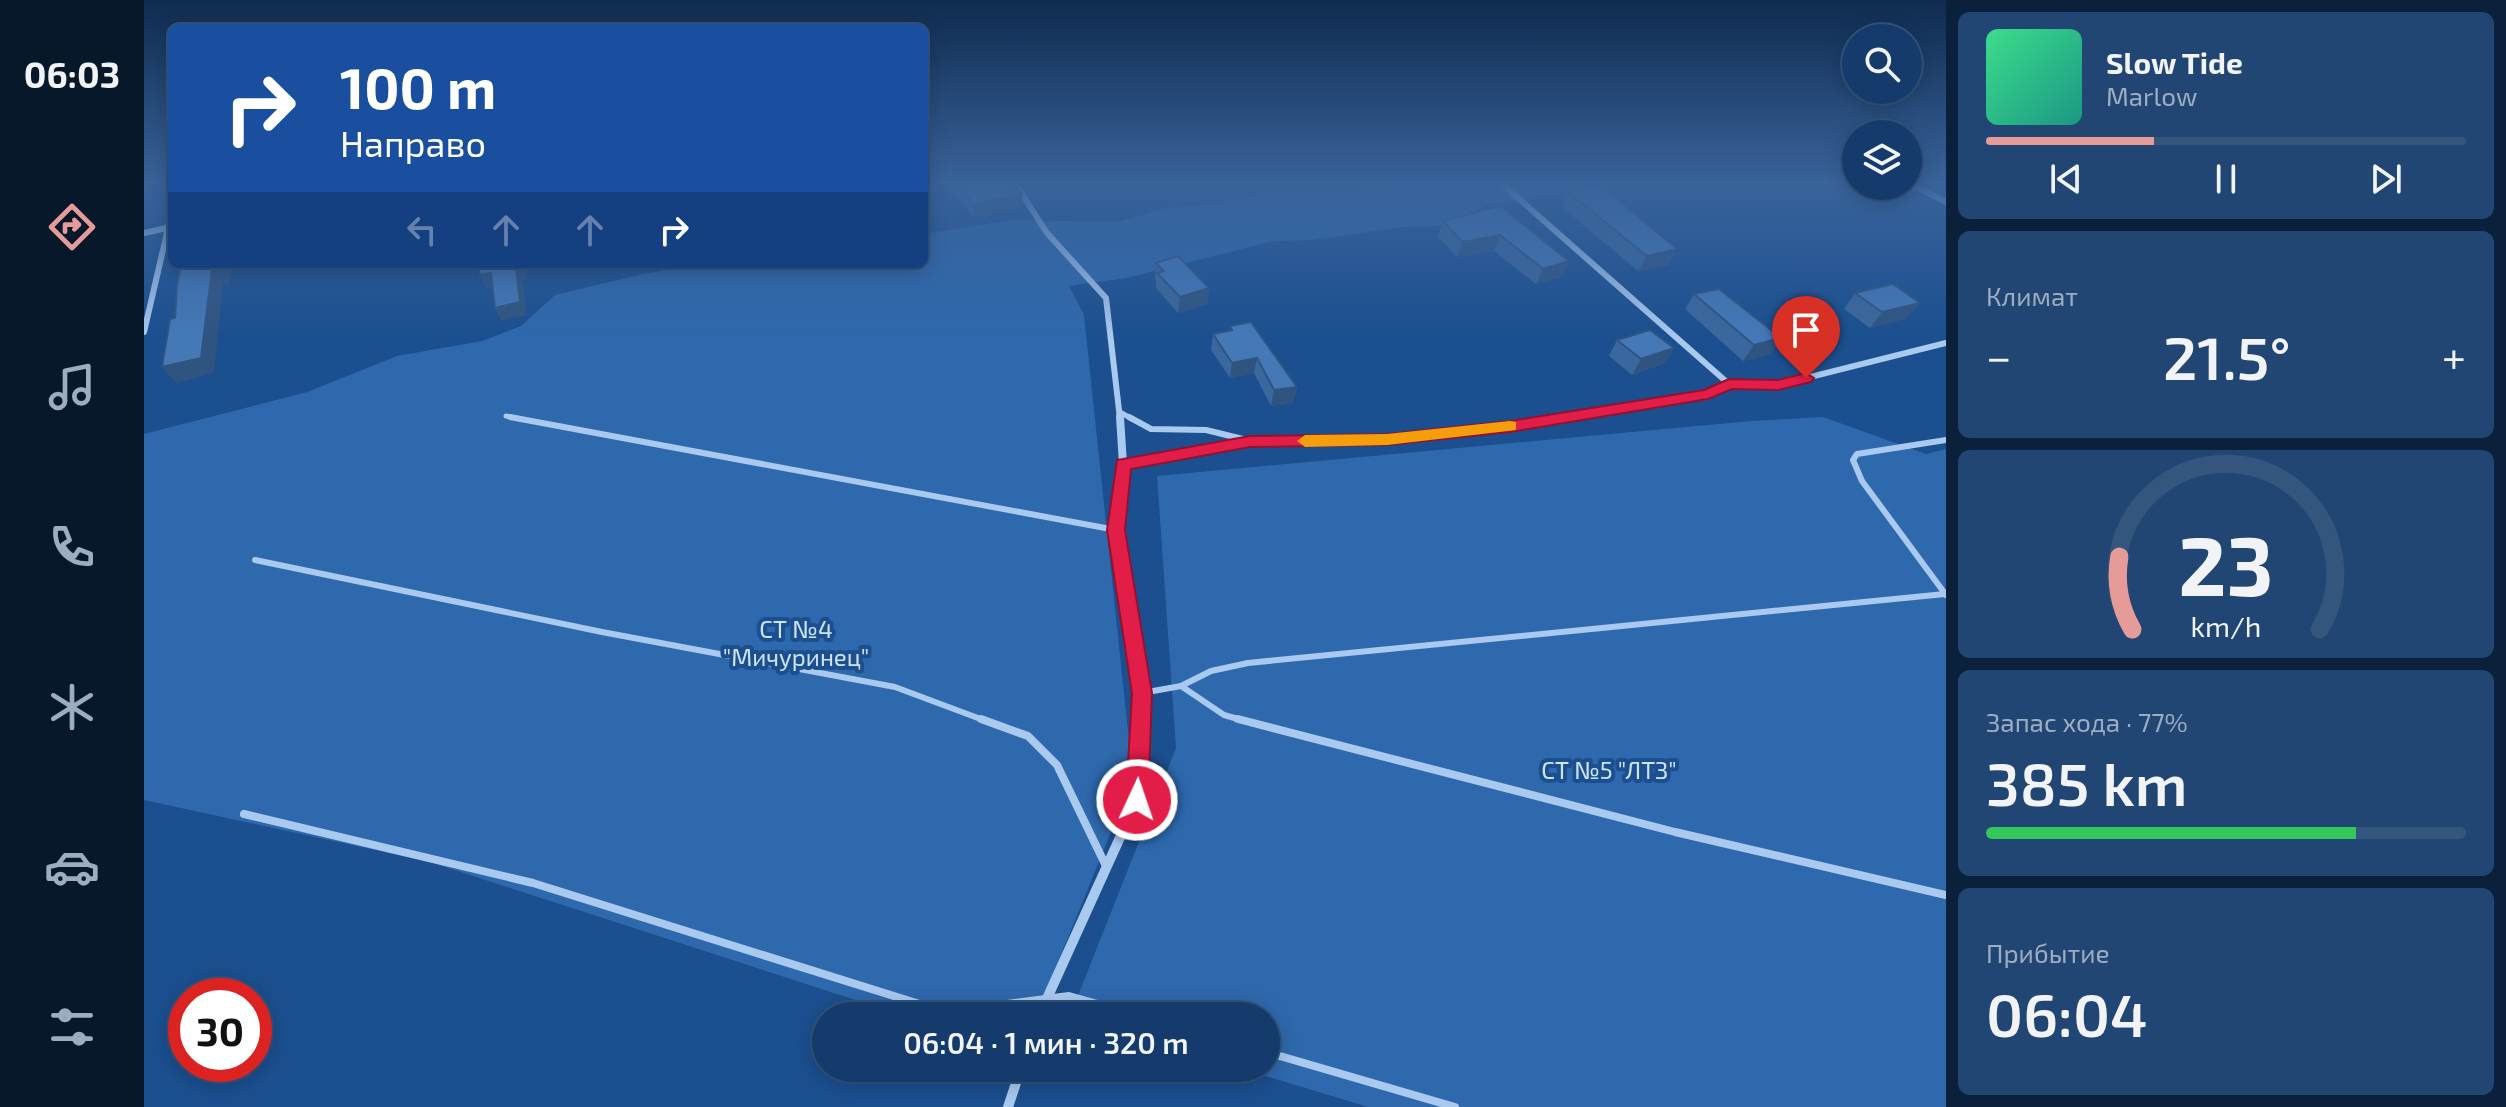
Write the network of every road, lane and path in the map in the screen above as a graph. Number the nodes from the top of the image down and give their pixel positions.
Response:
1 (1049, 235) edge
2 (1560, 235) edge
3 (168, 236) edge
4 (144, 332) edge
5 (1946, 343) edge
6 (1729, 384) junction
7 (1120, 412) junction
8 (506, 416) dead end
9 (1250, 441) junction
10 (1945, 442) edge
11 (1123, 464) junction
12 (1116, 530) junction
13 (255, 560) dead end
14 (1946, 594) edge
15 (1181, 686) junction
16 (1142, 693) junction
17 (244, 814) dead end
18 (1106, 866) junction
19 (1946, 895) edge
20 (1044, 1001) junction
21 (1090, 1002) edge
22 (1280, 1056) edge
23 (1016, 1082) edge
24 (1008, 1107) edge
25 (1455, 1107) edge

1 - 7 street
2 - 6 street
3 - 4 street
5 - 6 street
6 - 9 street
7 - 9 lane
7 - 11 street
8 - 12 lane
9 - 11 street
10 - 14 lane
11 - 12 street
12 - 16 street
13 - 18 lane
14 - 15 lane
15 - 16 lane
15 - 19 lane
16 - 18 street
17 - 20 lane
18 - 20 street
20 - 21 lane
22 - 25 lane
23 - 24 street

